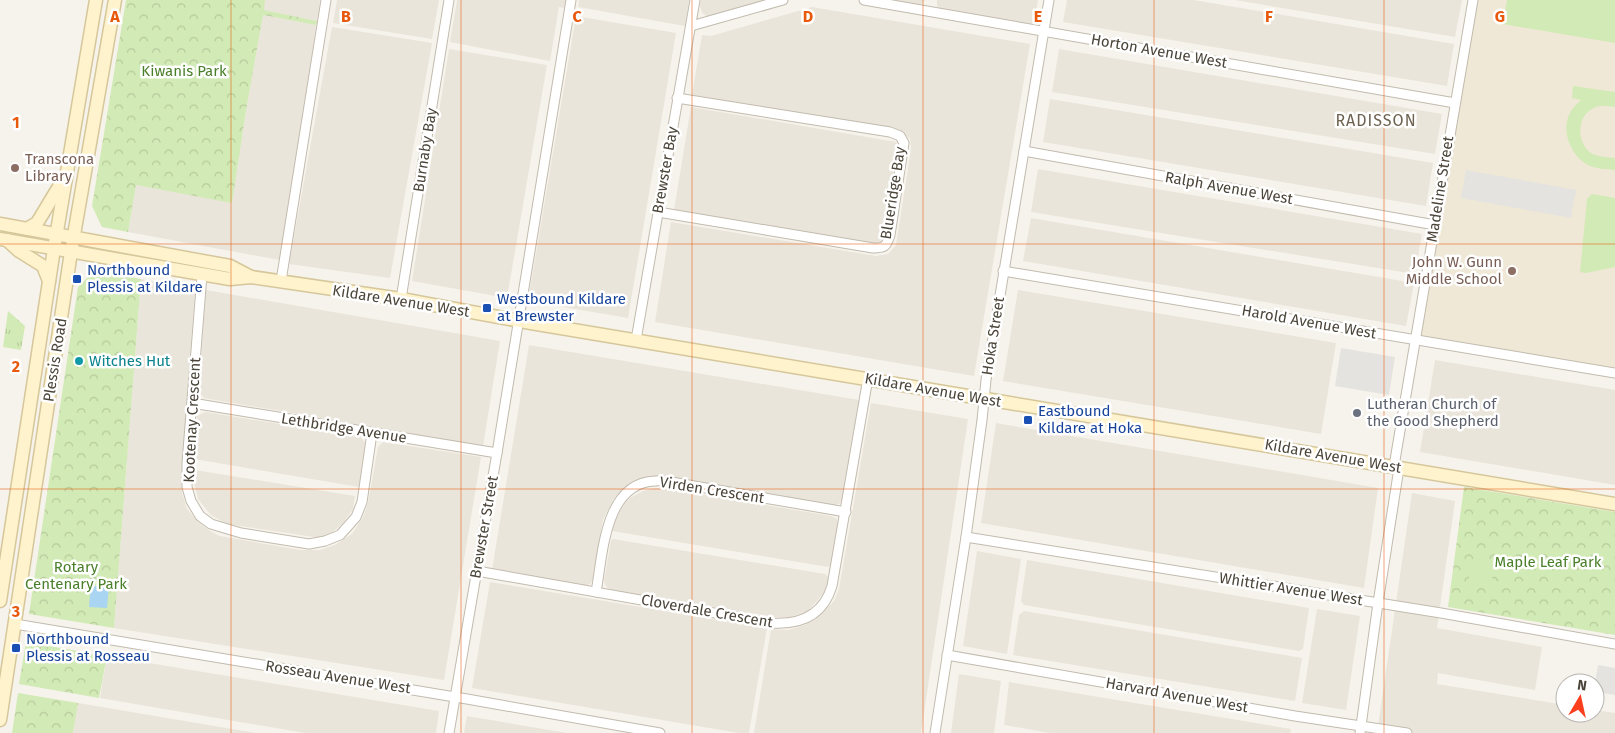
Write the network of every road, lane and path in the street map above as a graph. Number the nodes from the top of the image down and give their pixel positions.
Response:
1 (96, 0) edge
2 (115, 0) edge
3 (326, 0) edge
4 (449, 0) edge
5 (571, 0) edge
6 (695, 0) edge
7 (783, 0) edge
8 (864, 0) edge
9 (928, 0) edge
10 (1049, 0) edge
11 (1473, 0) edge
12 (927, 10) junction
13 (691, 26) junction
14 (1044, 31) junction
15 (677, 98) junction
16 (1455, 103) junction
17 (1024, 151) junction
18 (67, 174) junction
19 (658, 212) junction
20 (0, 224) edge
21 (1435, 225) junction
22 (27, 229) junction
23 (57, 234) junction
24 (74, 238) junction
25 (4, 240) edge
26 (54, 249) junction
27 (71, 252) junction
28 (1003, 271) junction
29 (202, 275) junction
30 (251, 277) junction
31 (49, 281) junction
32 (281, 281) junction
33 (401, 300) junction
34 (518, 320) junction
35 (636, 340) junction
36 (1415, 340) junction
37 (1615, 373) edge
38 (868, 378) junction
39 (984, 398) junction
40 (192, 403) junction
41 (372, 432) junction
42 (497, 453) junction
43 (1396, 467) junction
44 (1615, 504) edge
45 (846, 512) junction
46 (966, 537) junction
47 (477, 571) junction
48 (596, 592) junction
49 (0, 601) edge
50 (1378, 603) junction
51 (15, 624) junction
52 (1615, 644) edge
53 (947, 656) junction
54 (455, 697) junction
55 (0, 720) edge
56 (1360, 729) edge
57 (449, 733) edge
58 (660, 733) edge
59 (935, 733) edge
60 (1407, 733) edge

1 - 18 street, Plessis Road
2 - 24 street, Plessis Road
3 - 32 street
4 - 33 street, Burnaby Bay
5 - 34 street
6 - 13 street, Brewster Bay
7 - 13 street
8 - 12 street, Horton Avenue West
9 - 12 street
10 - 14 street, Hoka Street
11 - 16 street, Madeline Street
12 - 14 street, Horton Avenue West
13 - 15 street, Brewster Bay
14 - 16 street, Horton Avenue West
14 - 17 street, Hoka Street
15 - 19 street, Brewster Bay
15 - 19 street, Blueridge Bay
16 - 21 street, Madeline Street
17 - 21 street, Ralph Avenue West
17 - 28 street, Hoka Street
18 - 22 street
18 - 23 street, Plessis Road
19 - 35 street, Brewster Bay
20 - 22 street, Kildare Avenue West
21 - 36 street, Madeline Street
22 - 23 street, Kildare Avenue West
23 - 24 street, Kildare Avenue West
23 - 26 street, Plessis Road
24 - 27 street, Plessis Road
24 - 30 street, Kildare Avenue West
25 - 26 street, Kildare Avenue West
25 - 31 street
26 - 27 street, Kildare Avenue West
26 - 31 street, Plessis Road
27 - 29 street, Kildare Avenue West
27 - 51 street, Plessis Road
28 - 36 street, Harold Avenue West
28 - 39 street, Hoka Street
29 - 30 street, Kildare Avenue West
29 - 40 street, Kootenay Crescent
30 - 32 street, Kildare Avenue West
31 - 49 street, Plessis Road
32 - 33 street, Kildare Avenue West
33 - 34 street, Kildare Avenue West
34 - 35 street, Kildare Avenue West
34 - 42 street, Brewster Street
35 - 38 street, Kildare Avenue West
36 - 37 street, Harold Avenue West
36 - 43 street, Madeline Street
38 - 39 street, Kildare Avenue West
38 - 45 street, Cloverdale Crescent
39 - 43 street, Kildare Avenue West
39 - 46 street, Hoka Street
40 - 41 street, Lethbridge Avenue
40 - 41 street, Kootenay Crescent
41 - 42 street, Lethbridge Avenue
42 - 47 street, Brewster Street
43 - 44 street, Kildare Avenue West
43 - 50 street, Madeline Street
45 - 48 street, Virden Crescent
45 - 48 street, Cloverdale Crescent
46 - 50 street, Whittier Avenue West
46 - 53 street, Hoka Street
47 - 48 street, Cloverdale Crescent
47 - 54 street, Brewster Street
50 - 52 street, Whittier Avenue West
50 - 56 street, Madeline Street
51 - 54 street, Rosseau Avenue West
51 - 55 street, Plessis Road
53 - 56 street, Harvard Avenue West
53 - 59 street, Hoka Street
54 - 57 street, Brewster Street
54 - 58 street, Rosseau Avenue West
56 - 60 street, Harvard Avenue West

